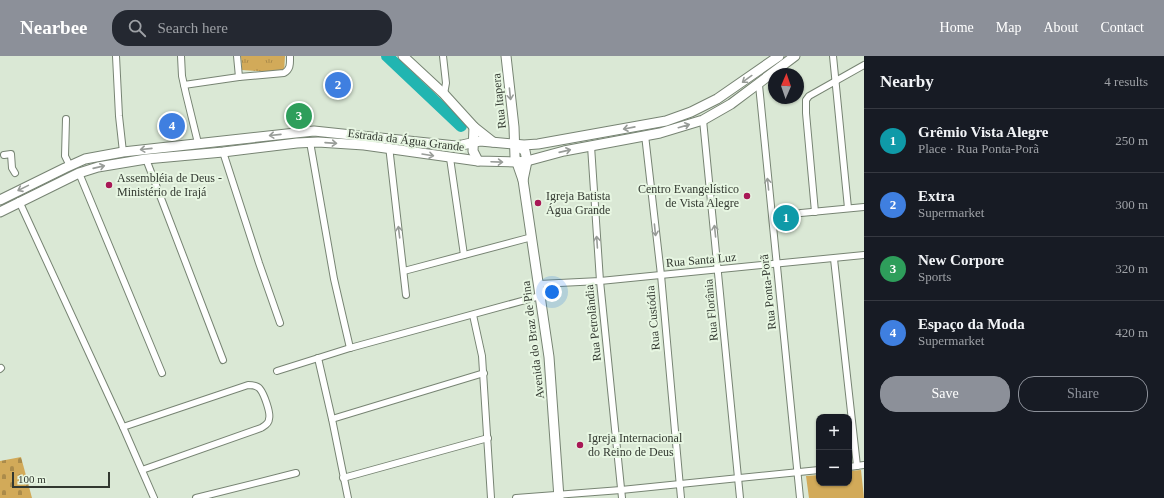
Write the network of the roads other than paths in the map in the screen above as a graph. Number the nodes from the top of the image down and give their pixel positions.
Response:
1 (116, 56) edge
2 (181, 56) edge
3 (237, 56) edge
4 (290, 56) edge
5 (403, 56) edge
6 (443, 56) edge
7 (506, 56) edge
8 (779, 56) edge
9 (796, 56) edge
10 (833, 56) edge
11 (864, 65) edge
12 (239, 77) junction
13 (836, 81) junction
14 (184, 85) junction
15 (759, 85) junction
16 (444, 94) junction
17 (66, 119) dead end
18 (703, 120) junction
19 (474, 127) junction
20 (645, 136) junction
21 (389, 139) junction
22 (354, 140) junction
23 (310, 142) junction
24 (493, 142) junction
25 (473, 143) junction
26 (198, 144) junction
27 (509, 144) junction
28 (591, 146) junction
29 (390, 149) junction
30 (123, 152) junction
31 (224, 152) junction
32 (4, 155) dead end
33 (450, 158) junction
34 (146, 159) junction
35 (478, 161) junction
36 (527, 161) junction
37 (516, 162) junction
38 (70, 166) junction
39 (15, 173) dead end
40 (78, 173) junction
41 (523, 180) junction
42 (0, 200) edge
43 (19, 201) junction
44 (864, 207) edge
45 (848, 208) junction
46 (0, 212) edge
47 (815, 212) junction
48 (801, 213) dead end
49 (532, 236) junction
50 (464, 255) junction
51 (864, 256) edge
52 (834, 259) junction
53 (776, 264) junction
54 (719, 270) junction
55 (404, 271) junction
56 (660, 275) junction
57 (600, 281) junction
58 (539, 284) junction
59 (406, 295) dead end
60 (540, 296) junction
61 (473, 315) junction
62 (280, 323) dead end
63 (350, 348) junction
64 (318, 358) junction
65 (223, 360) dead end
66 (277, 371) dead end
67 (162, 373) dead end
68 (484, 373) junction
69 (332, 419) junction
70 (122, 427) junction
71 (488, 438) junction
72 (864, 465) edge
73 (857, 466) junction
74 (852, 467) edge
75 (142, 470) junction
76 (816, 470) edge
77 (296, 473) dead end
78 (797, 473) junction
79 (343, 478) junction
80 (738, 478) junction
81 (679, 484) junction
82 (621, 490) junction
83 (558, 496) edge
84 (154, 498) edge
85 (196, 498) edge
86 (348, 498) edge
87 (491, 498) edge
88 (516, 498) edge
89 (622, 498) edge
90 (681, 498) edge
91 (740, 498) edge
92 (800, 498) edge

1 - 30 street
2 - 14 street
3 - 12 street
4 - 12 street
5 - 16 main road
6 - 16 street
7 -> 27 main road, Rua Itapera
8 -> 27 main road, Estrada da Água Grande
9 - 15 main road, Estrada da Água Grande
10 - 13 street
11 - 13 street
12 - 14 street
13 - 45 street
13 - 47 street
14 - 26 street
15 - 18 main road, Estrada da Água Grande
53 -> 15 street, Rua Ponta-Porã
16 - 19 main road
17 - 38 street
20 -> 18 main road, Estrada da Água Grande
54 -> 18 street, Rua Florânia
19 - 24 main road
19 - 25 main road
20 - 28 main road, Estrada da Água Grande
20 -> 56 street, Rua Custódia
21 - 22 main road, Estrada da Água Grande
21 - 25 main road, Estrada da Água Grande
21 - 29 street
23 -> 22 main road, Estrada da Água Grande
22 -> 26 main road, Estrada da Água Grande
22 - 29 main road, Estrada da Água Grande
23 - 31 main road, Estrada da Água Grande
23 - 63 street
24 - 25 main road, Estrada da Água Grande
24 - 27 main road, Estrada da Água Grande
25 - 35 main road
26 -> 30 main road, Estrada da Água Grande
27 - 36 main road
27 - 37 main road, Avenida do Braz de Pina
36 -> 28 main road, Estrada da Água Grande
57 -> 28 street, Rua Petrolândia
29 -> 33 main road, Estrada da Água Grande
55 -> 29 street
30 - 38 main road, Estrada da Água Grande
31 - 34 main road, Estrada da Água Grande
31 - 62 street
32 - 39 street
33 - 35 main road, Estrada da Água Grande
33 - 50 street
40 -> 34 main road, Estrada da Água Grande
34 - 65 street
35 -> 37 main road, Estrada da Água Grande
36 - 37 main road, Estrada da Água Grande
36 - 41 main road, Avenida do Braz de Pina
37 - 41 main road, Avenida do Braz de Pina
38 -> 42 main road, Estrada da Água Grande
40 - 43 main road, Estrada da Água Grande
40 - 67 street
41 - 49 main road, Avenida do Braz de Pina
43 - 46 main road, Estrada da Água Grande
43 - 70 street
44 - 45 street
45 - 47 street
47 - 48 street
49 - 50 street
49 - 58 main road, Avenida do Braz de Pina
50 - 55 street
51 - 52 street, Rua Santa Luz
52 - 53 street, Rua Santa Luz
52 - 73 street
53 - 54 street, Rua Santa Luz
53 - 78 street, Rua Ponta-Porã
54 - 56 street, Rua Santa Luz
54 - 80 street, Rua Florânia
55 - 59 street
56 - 57 street, Rua Santa Luz
56 - 81 street, Rua Custódia
57 - 58 street, Rua Santa Luz
57 - 82 street, Rua Petrolândia
58 - 60 main road, Avenida do Braz de Pina
60 - 61 street
60 - 83 main road, Avenida do Braz de Pina
61 - 63 street
61 - 68 street
63 - 64 street
64 - 66 street
64 - 69 street
68 - 69 street
68 - 71 street
69 - 79 street
70 - 75 street
70 - 75 street
71 - 79 street
71 - 87 street
72 - 73 street
73 - 74 street
75 - 84 street
76 - 78 street
77 - 85 street
78 - 80 street
78 - 92 street, Rua Ponta-Porã
79 - 86 street
80 - 81 street
80 - 91 street, Rua Florânia
81 - 82 street
81 - 90 street, Rua Custódia
82 - 83 street
82 - 89 street, Rua Petrolândia
83 - 88 street

